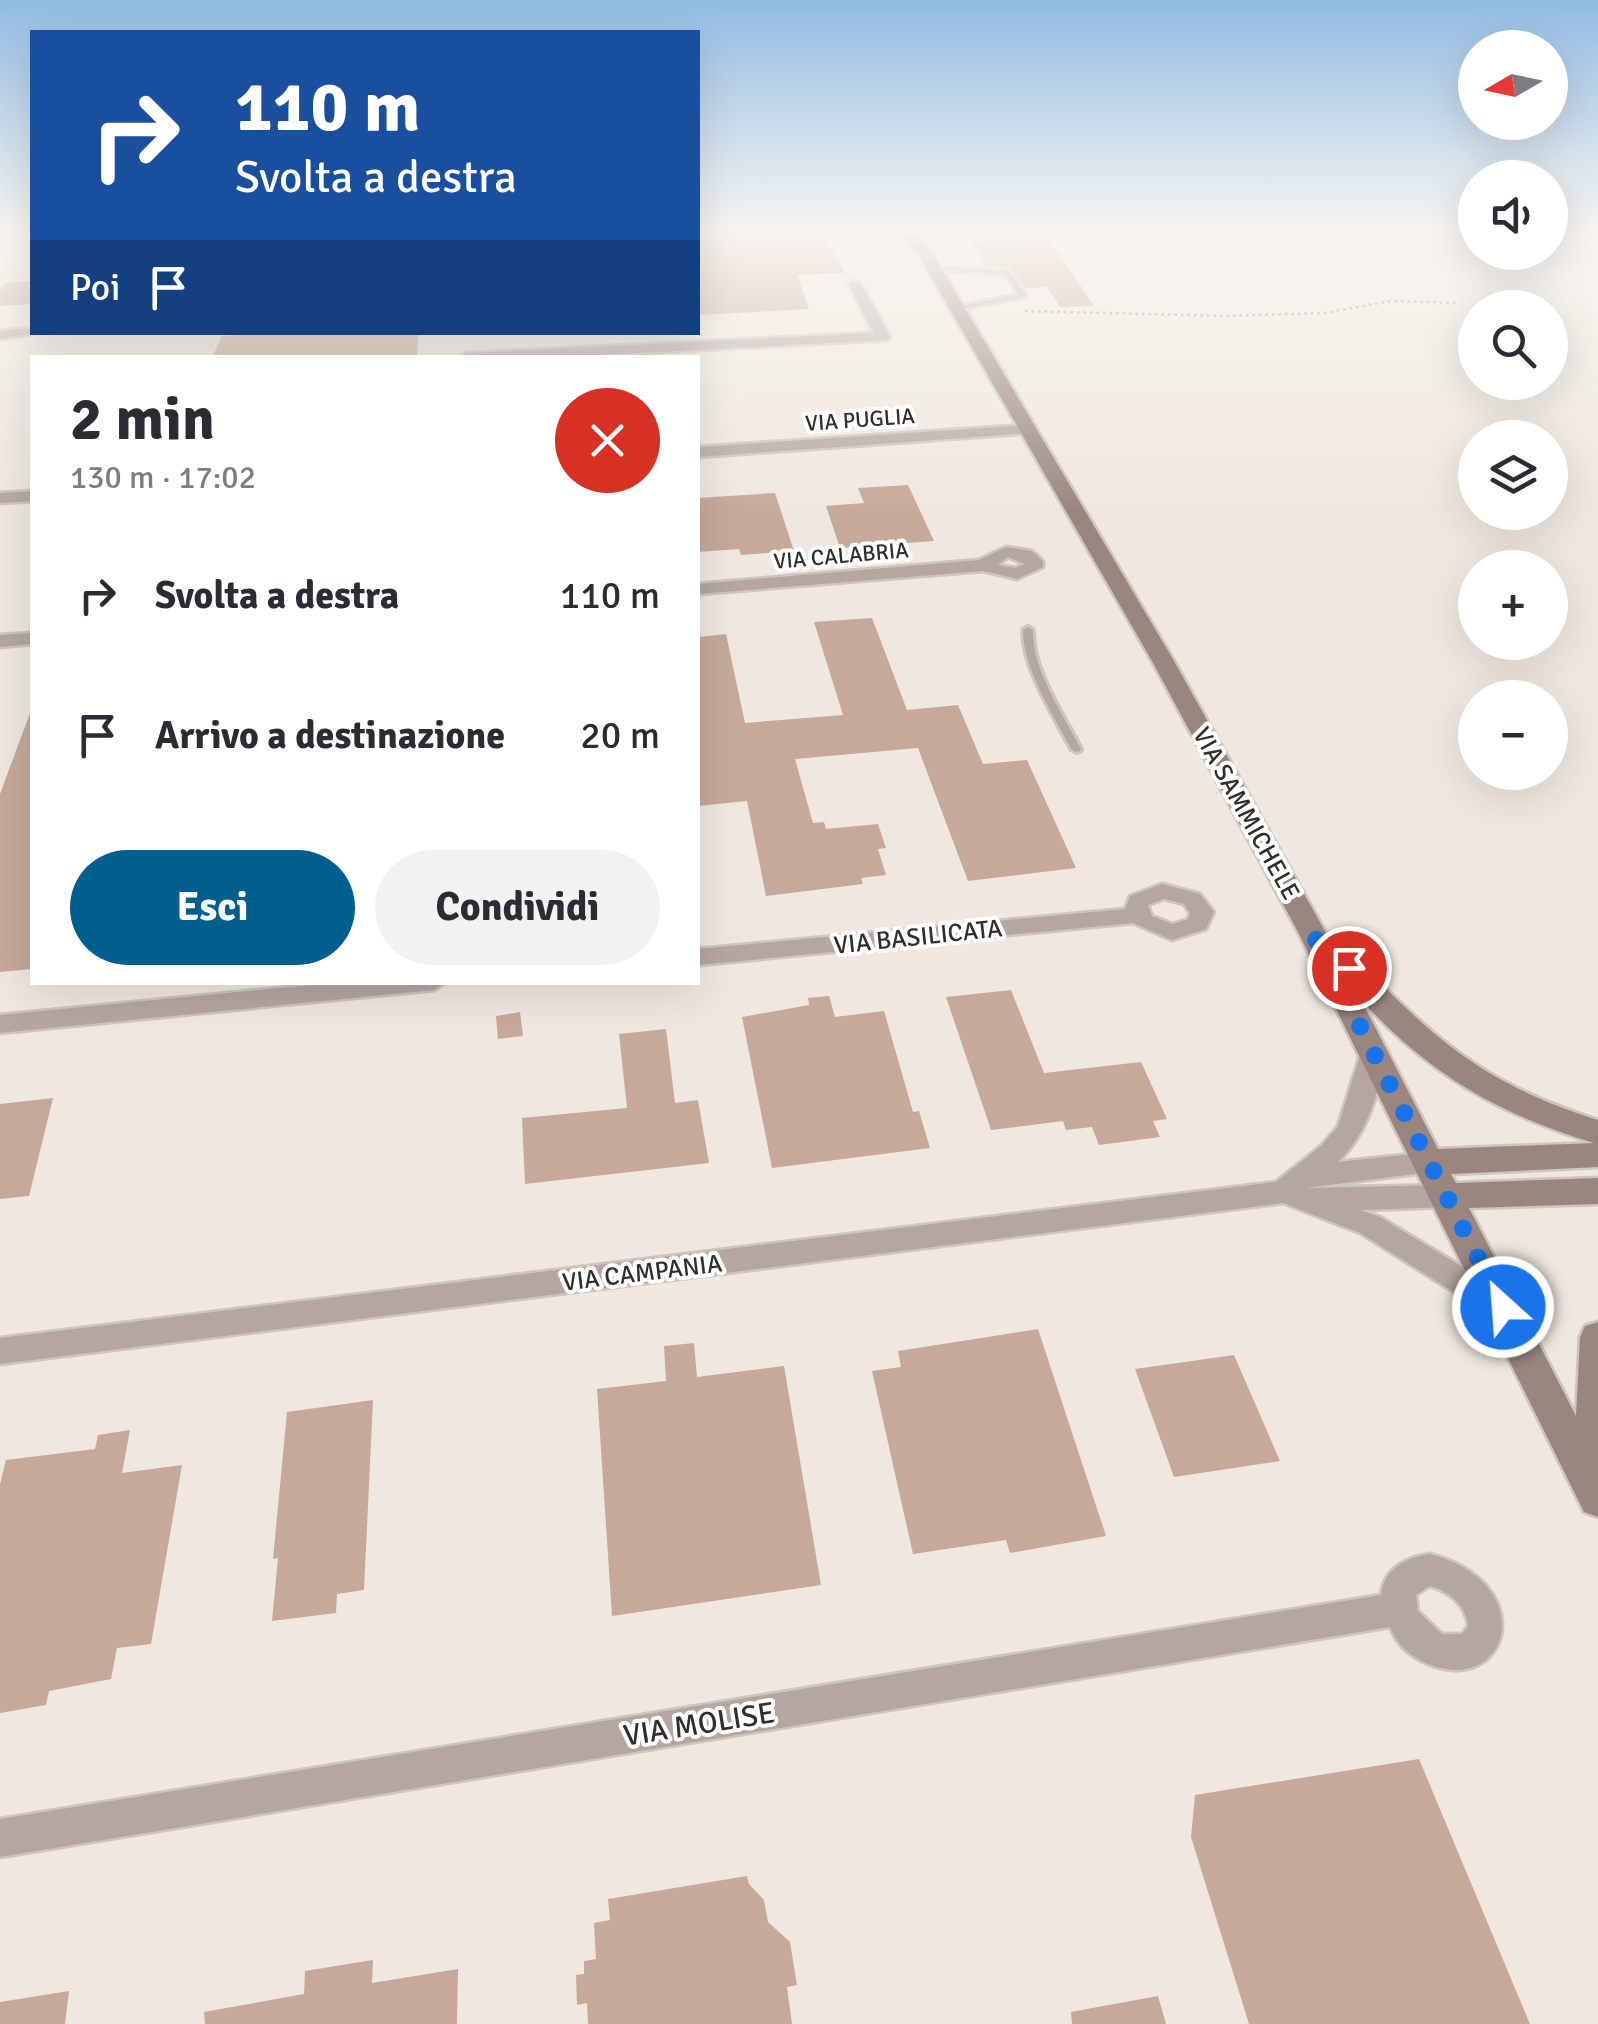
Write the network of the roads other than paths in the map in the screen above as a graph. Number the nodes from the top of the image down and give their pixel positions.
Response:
1 (875, 323) edge
2 (964, 323) edge
3 (30, 332) edge
4 (0, 335) edge
5 (467, 353) edge
6 (1026, 430) junction
7 (700, 452) edge
8 (30, 496) edge
9 (5, 498) edge
10 (0, 520) edge
11 (988, 565) dead end
12 (700, 589) edge
13 (1028, 630) dead end
14 (30, 639) edge
15 (0, 641) edge
16 (1076, 749) dead end
17 (1138, 915) dead end
18 (1311, 930) junction
19 (700, 957) edge
20 (403, 985) edge
21 (0, 1024) edge
22 (1374, 1052) junction
23 (1598, 1132) edge
24 (1598, 1155) edge
25 (1431, 1162) junction
26 (1296, 1190) junction
27 (1598, 1191) edge
28 (1448, 1196) junction
29 (1503, 1307) junction
30 (1598, 1337) edge
31 (0, 1351) edge
32 (1595, 1491) edge
33 (1398, 1609) dead end
34 (0, 1838) edge

1 - 5 street
2 - 6 main road, VIA SAMMICHELE
3 - 4 street
6 - 7 street, VIA PUGLIA
6 - 18 main road, VIA SAMMICHELE
8 - 9 street
9 - 10 street
11 - 12 street, VIA CALABRIA
13 - 16 lane
14 - 15 street
17 - 19 street, VIA BASILICATA
18 - 22 main road, VIA SAMMICHELE
18 - 23 main road
20 - 21 street
22 - 25 main road, VIA SAMMICHELE
22 - 26 street
24 - 25 main road
25 - 26 street, VIA CAMPANIA
25 - 28 main road, VIA SAMMICHELE
26 - 28 street, VIA CAMPANIA
26 - 29 street, VIA CAMPANIA
26 - 31 street, VIA CAMPANIA
27 - 28 main road
28 - 29 main road, VIA SAMMICHELE
29 - 32 main road, VIA SAMMICHELE
30 - 32 main road
33 - 34 street, VIA MOLISE

